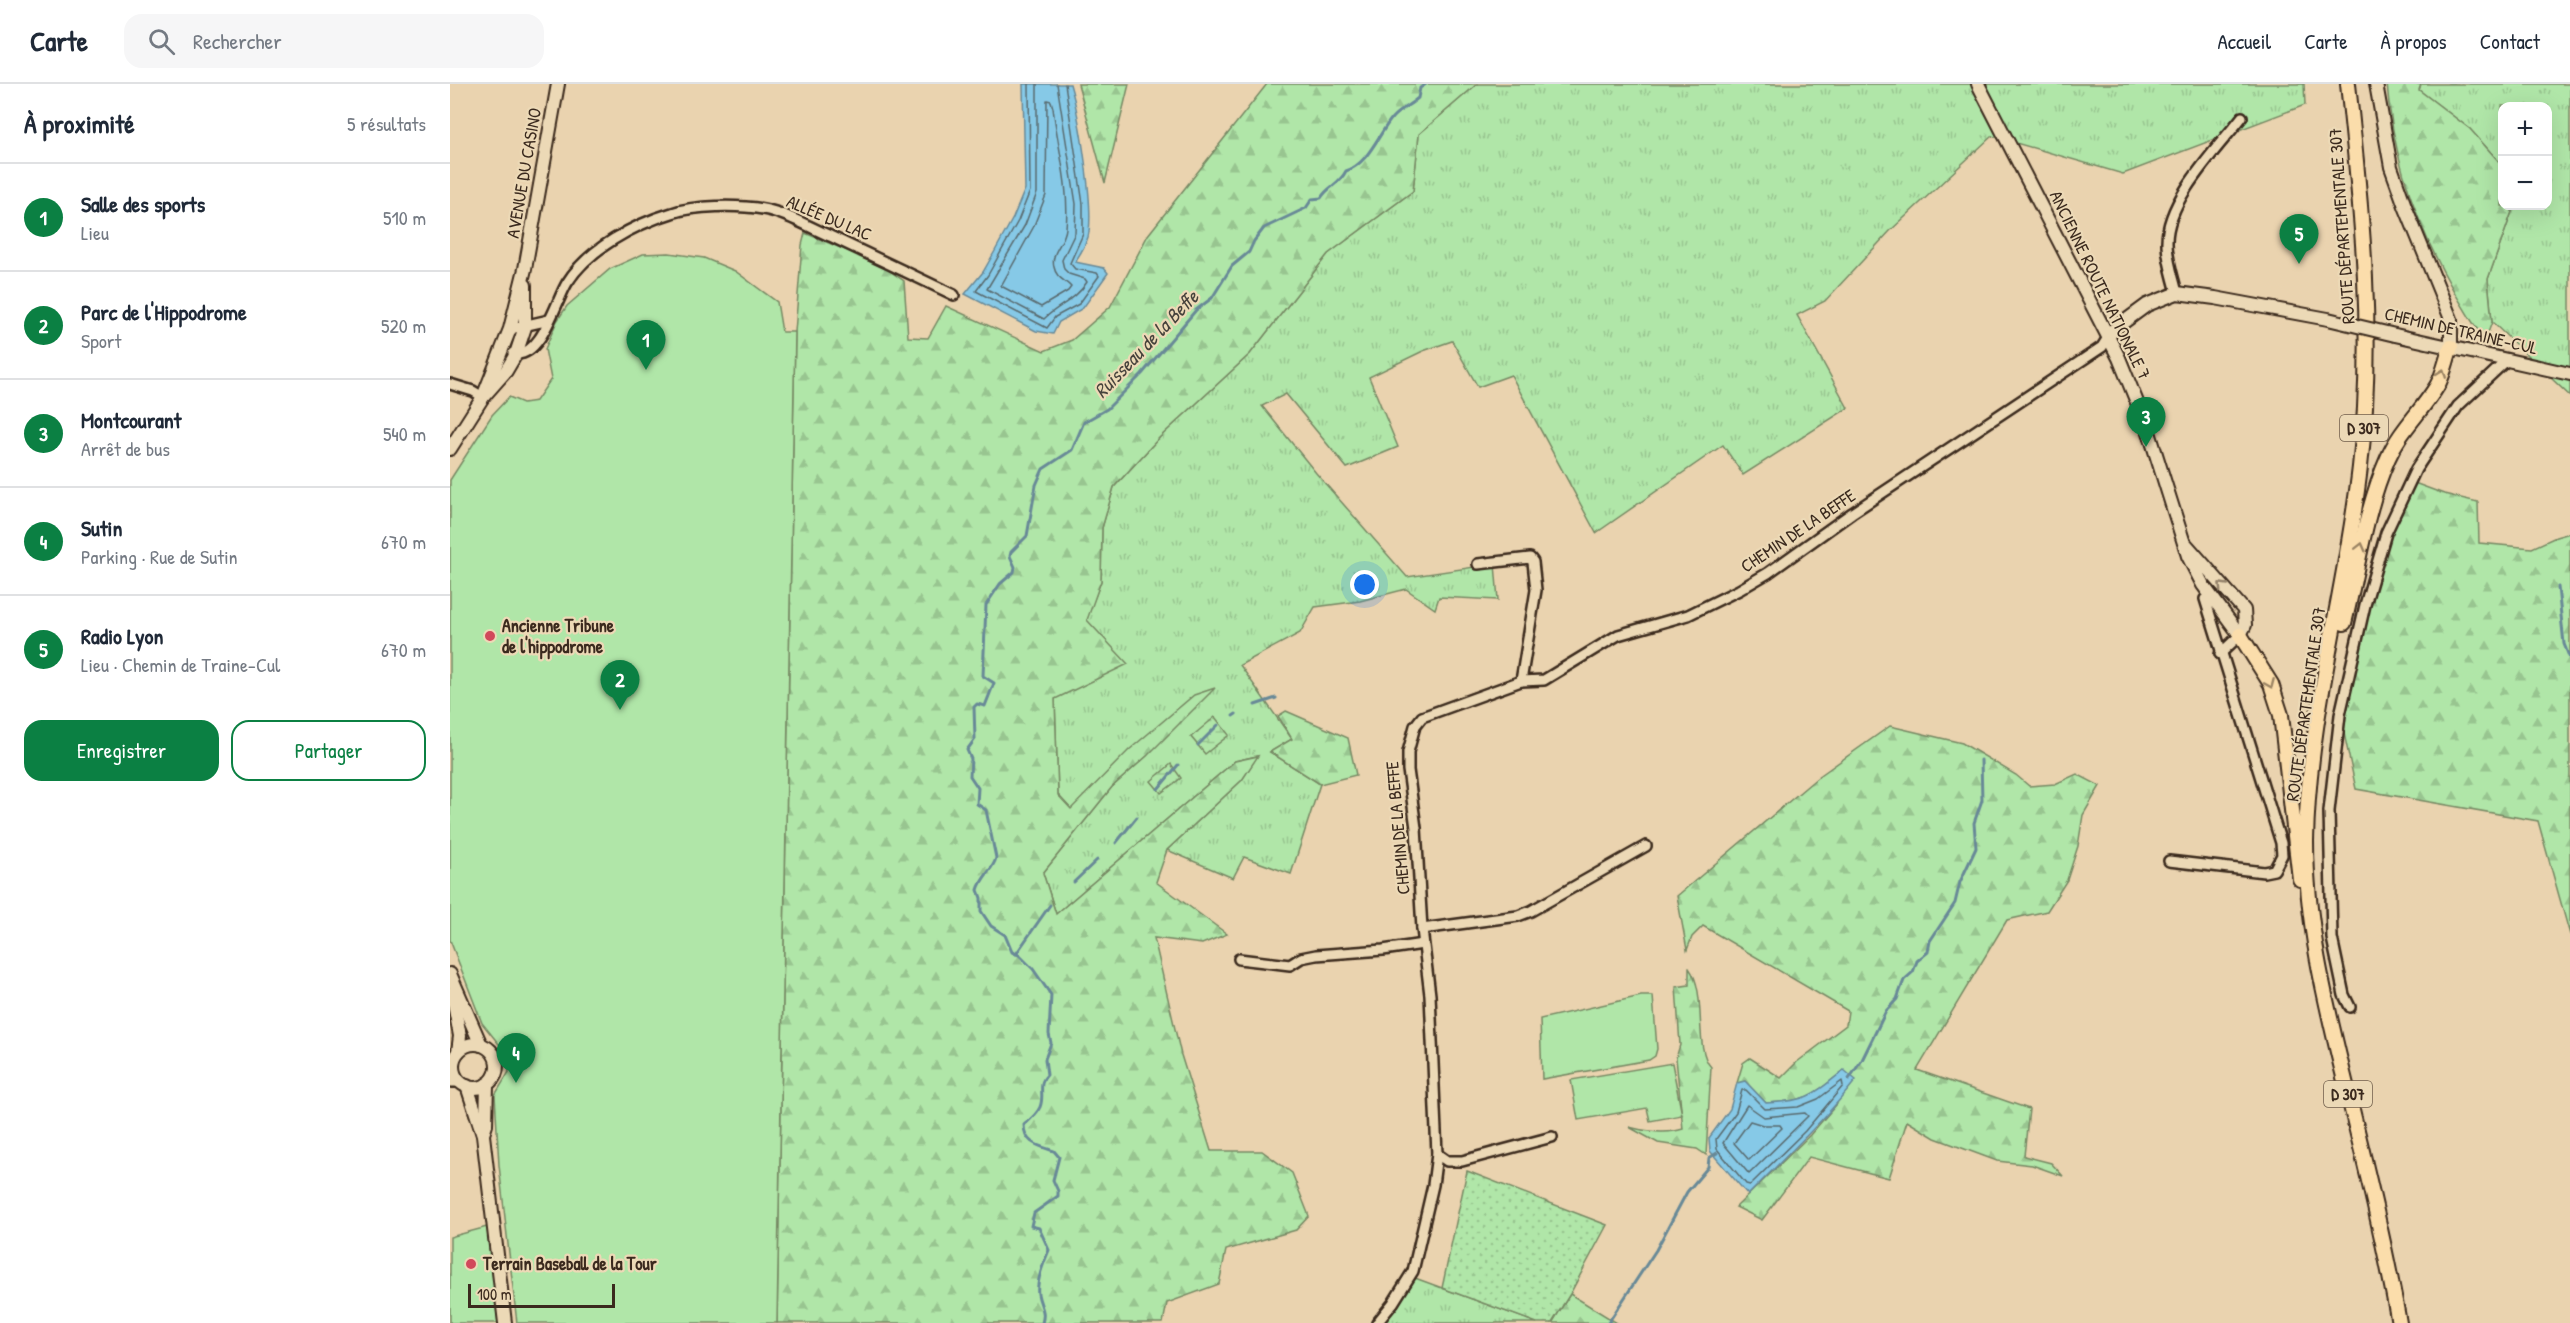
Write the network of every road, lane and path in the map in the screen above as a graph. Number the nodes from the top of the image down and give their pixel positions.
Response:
1 (558, 84) edge
2 (1978, 84) edge
3 (2348, 84) edge
4 (2376, 84) edge
5 (2242, 117) dead end
6 (525, 269) junction
7 (2177, 293) junction
8 (954, 295) dead end
9 (549, 320) junction
10 (525, 327) junction
11 (510, 329) junction
12 (2109, 336) junction
13 (2451, 347) junction
14 (503, 349) junction
15 (516, 354) junction
16 (2506, 360) junction
17 (2570, 374) edge
18 (450, 384) edge
19 (483, 397) junction
20 (450, 449) edge
21 (2184, 542) junction
22 (1478, 564) dead end
23 (2205, 599) dead end
24 (2240, 634) junction
25 (2220, 654) junction
26 (1521, 681) junction
27 (2312, 768) junction
28 (1646, 846) dead end
29 (2169, 861) dead end
30 (1422, 929) junction
31 (1423, 944) junction
32 (1239, 959) dead end
33 (450, 974) edge
34 (450, 983) edge
35 (2325, 998) junction
36 (2350, 1007) dead end
37 (481, 1045) junction
38 (454, 1060) edge
39 (459, 1084) edge
40 (488, 1084) junction
41 (483, 1135) junction
42 (1552, 1137) dead end
43 (1437, 1154) junction
44 (505, 1323) edge
45 (1377, 1323) edge
46 (2399, 1323) edge

1 - 6 street, AVENUE DU CASINO
2 - 12 street, ANCIENNE ROUTE NATIONALE 7
3 - 27 main road, ROUTE DÉPARTEMENTALE 307 / D 307
4 - 13 street
5 - 7 street
6 - 10 street
6 - 11 street
7 - 12 street, CHEMIN DE TRAINE-CUL
7 - 13 street, CHEMIN DE TRAINE-CUL, bridge
8 - 9 street, ALLÉE DU LAC
9 - 10 street
9 - 15 street, ALLÉE DU LAC
10 - 11 street
10 - 15 street
11 - 14 street
12 - 21 street, ANCIENNE ROUTE NATIONALE 7
12 - 26 street, CHEMIN DE LA BEFFE
13 - 16 street, CHEMIN DE TRAINE-CUL
27 -> 13 main road
14 - 15 street
14 - 19 street
15 - 19 street
16 - 17 street, CHEMIN DE TRAINE-CUL
16 - 36 street
18 - 19 street
19 - 20 street
21 - 24 street, ANCIENNE ROUTE NATIONALE 7
24 -> 21 street, ANCIENNE ROUTE NATIONALE 7
22 - 26 street
23 - 25 street
24 - 25 street
24 -> 35 main road
25 - 29 street
26 - 30 street, CHEMIN DE LA BEFFE
27 - 35 main road, ROUTE DÉPARTEMENTALE 307 / D 307
28 - 30 street
30 - 31 street, CHEMIN DE LA BEFFE
31 - 32 street
31 - 43 street, CHEMIN DE LA BEFFE
33 - 37 street
34 - 38 street
35 - 46 main road, ROUTE DÉPARTEMENTALE 307 / D 307
37 - 38 street
37 - 40 street
38 - 39 street
39 - 40 street
39 - 41 street
40 - 41 street
41 - 44 street
42 - 43 street
43 - 45 street, CHEMIN DE LA BEFFE

